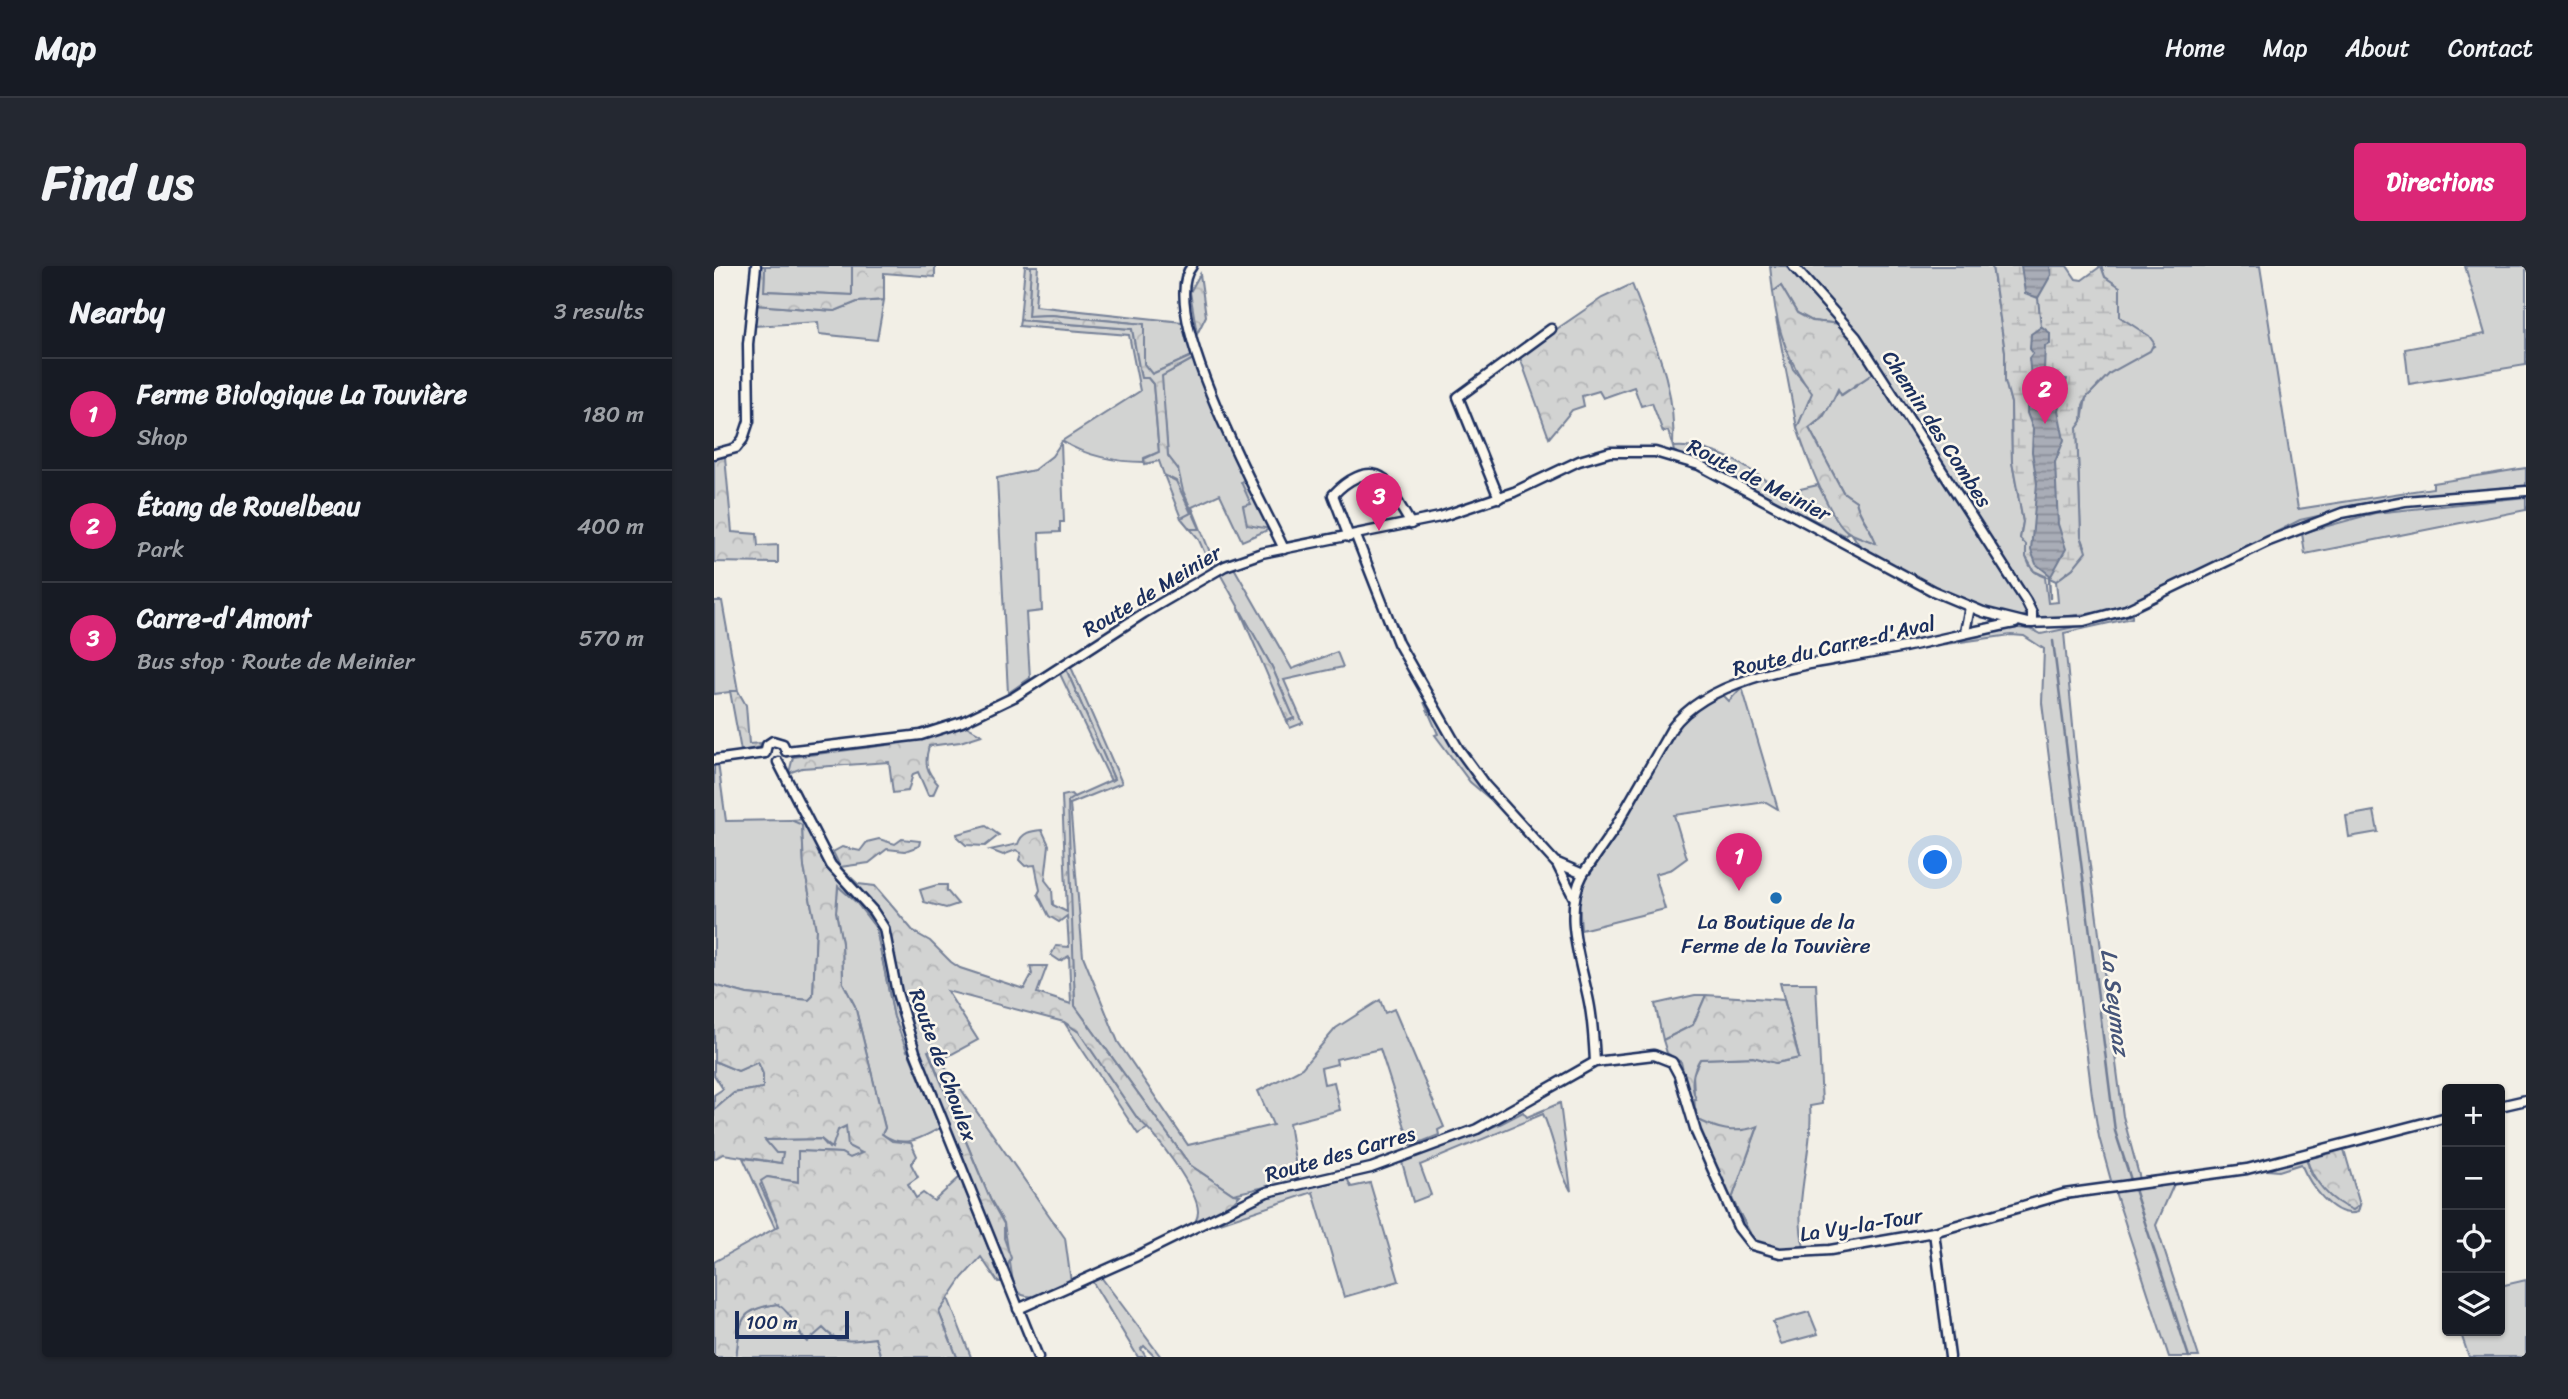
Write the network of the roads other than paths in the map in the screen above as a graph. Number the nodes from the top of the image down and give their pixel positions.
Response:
1 (756, 266) edge
2 (1191, 266) edge
3 (1793, 266) edge
4 (1550, 329) dead end
5 (714, 454) edge
6 (2526, 491) edge
7 (1499, 498) junction
8 (1411, 524) junction
9 (1353, 537) junction
10 (1284, 549) junction
11 (1970, 607) junction
12 (2020, 622) junction
13 (2032, 624) junction
14 (1965, 632) junction
15 (786, 751) junction
16 (765, 753) junction
17 (714, 760) edge
18 (778, 762) junction
19 (1555, 862) junction
20 (1583, 874) junction
21 (1574, 898) junction
22 (1595, 1062) junction
23 (2526, 1100) edge
24 (2505, 1104) edge
25 (2442, 1118) edge
26 (1934, 1231) junction
27 (1018, 1309) junction
28 (1038, 1357) edge
29 (1950, 1357) edge

1 - 5 street
2 - 10 street
3 - 13 street, Chemin des Combes
4 - 7 street
6 - 13 street, Route de Meinier
7 - 8 street, Route de Meinier
7 - 11 street, Route de Meinier
8 - 9 street, Route de Meinier
8 - 9 street
9 - 10 street, Route de Meinier
9 - 19 street
10 - 15 street, Route de Meinier
11 - 12 street, Route de Meinier
11 - 14 street
12 - 13 street, Route de Meinier
12 - 14 street, Route du Carre-d'Aval
14 - 20 street, Route du Carre-d'Aval
15 - 16 street
15 - 18 street
16 - 17 street
16 - 18 street
18 - 27 street, Route de Choulex
19 - 20 street
19 - 21 street
20 - 21 street
21 - 22 street
22 - 26 street, La Vy-la-Tour
22 - 27 street, Route des Carres
23 - 24 street
25 - 26 street, La Vy-la-Tour
26 - 29 street
27 - 28 street, Route de Choulex

